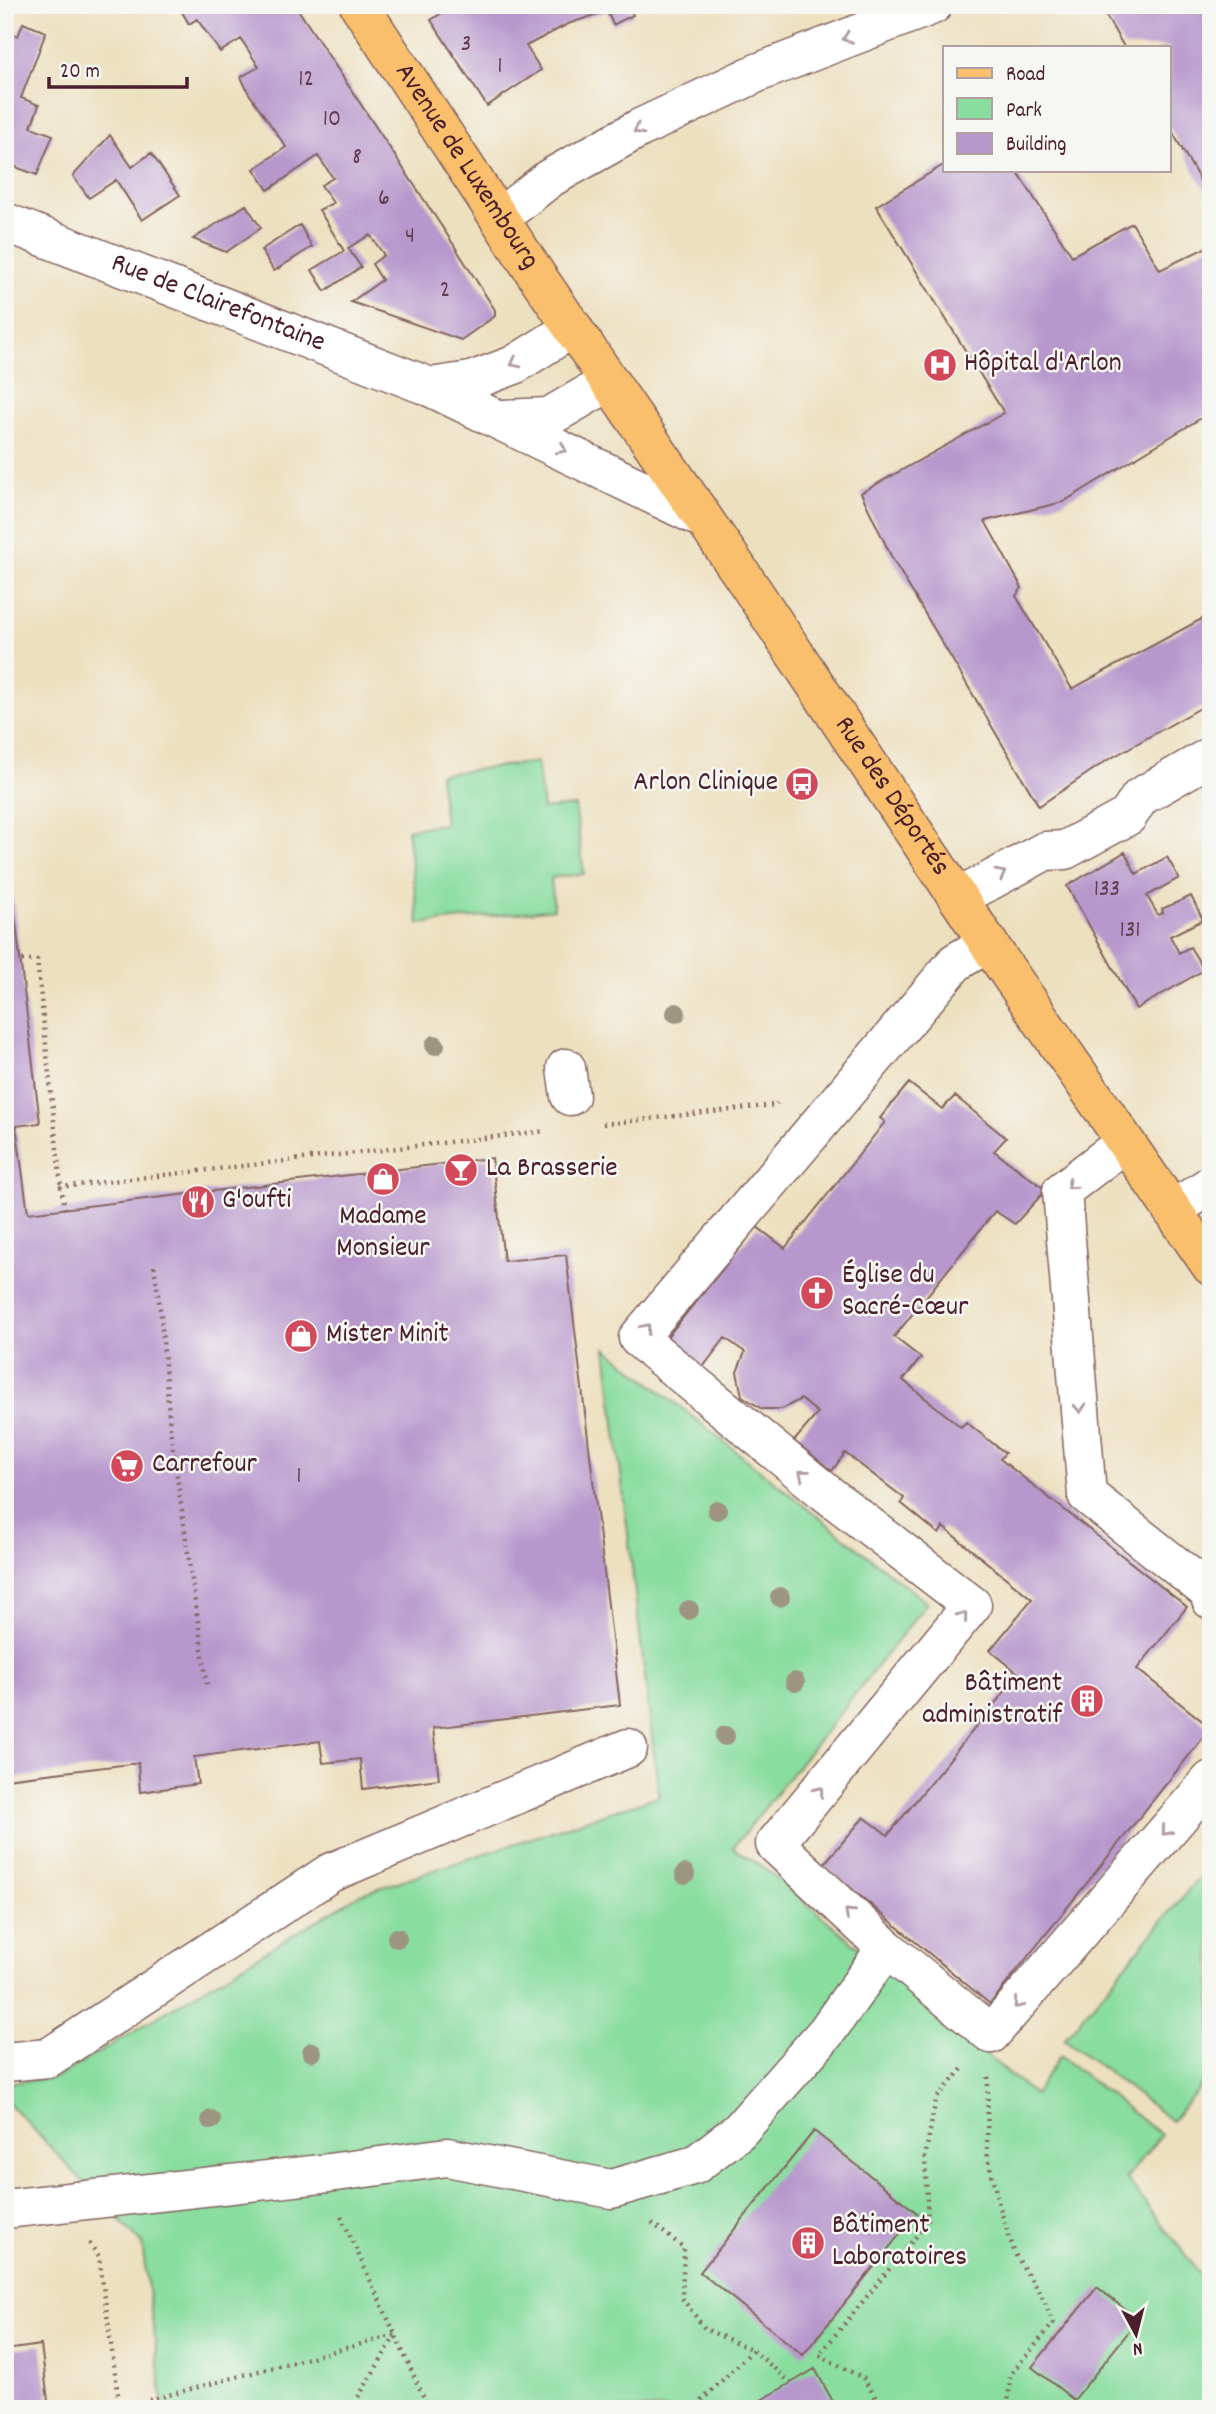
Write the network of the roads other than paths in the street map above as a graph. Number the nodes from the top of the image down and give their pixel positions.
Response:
1 (359, 5) edge
2 (933, 5) edge
3 (499, 218) junction
4 (5, 222) edge
5 (573, 328) junction
6 (609, 382) junction
7 (430, 387) junction
8 (500, 419) junction
9 (701, 518) junction
10 (1211, 756) edge
11 (958, 898) junction
12 (988, 943) junction
13 (1124, 1143) junction
14 (1211, 1185) edge
15 (1172, 1210) junction
16 (1211, 1266) edge
17 (1211, 1600) edge
18 (628, 1748) dead end
19 (1211, 1780) edge
20 (886, 1948) junction
21 (5, 2062) edge
22 (5, 2209) edge

1 - 3 main road, Avenue de Luxembourg
2 -> 3 street
3 - 5 main road, Avenue de Luxembourg
4 - 7 street, Rue de Clairefontaine
5 - 6 main road, Rue des Déportés
5 -> 7 street, Rue de Clairefontaine
6 - 8 street, Rue de Clairefontaine
6 - 9 main road, Rue des Déportés
7 - 8 street, Rue de Clairefontaine
8 -> 9 street, Rue de Clairefontaine
9 - 11 main road, Rue des Déportés
11 -> 10 street
11 - 12 main road, Rue des Déportés
12 - 13 main road, Rue des Déportés
20 -> 12 street
13 - 15 main road, Rue des Déportés
13 -> 17 street
14 - 15 street
15 - 16 main road, Rue des Déportés
18 - 21 street
19 -> 20 street
20 - 22 street

